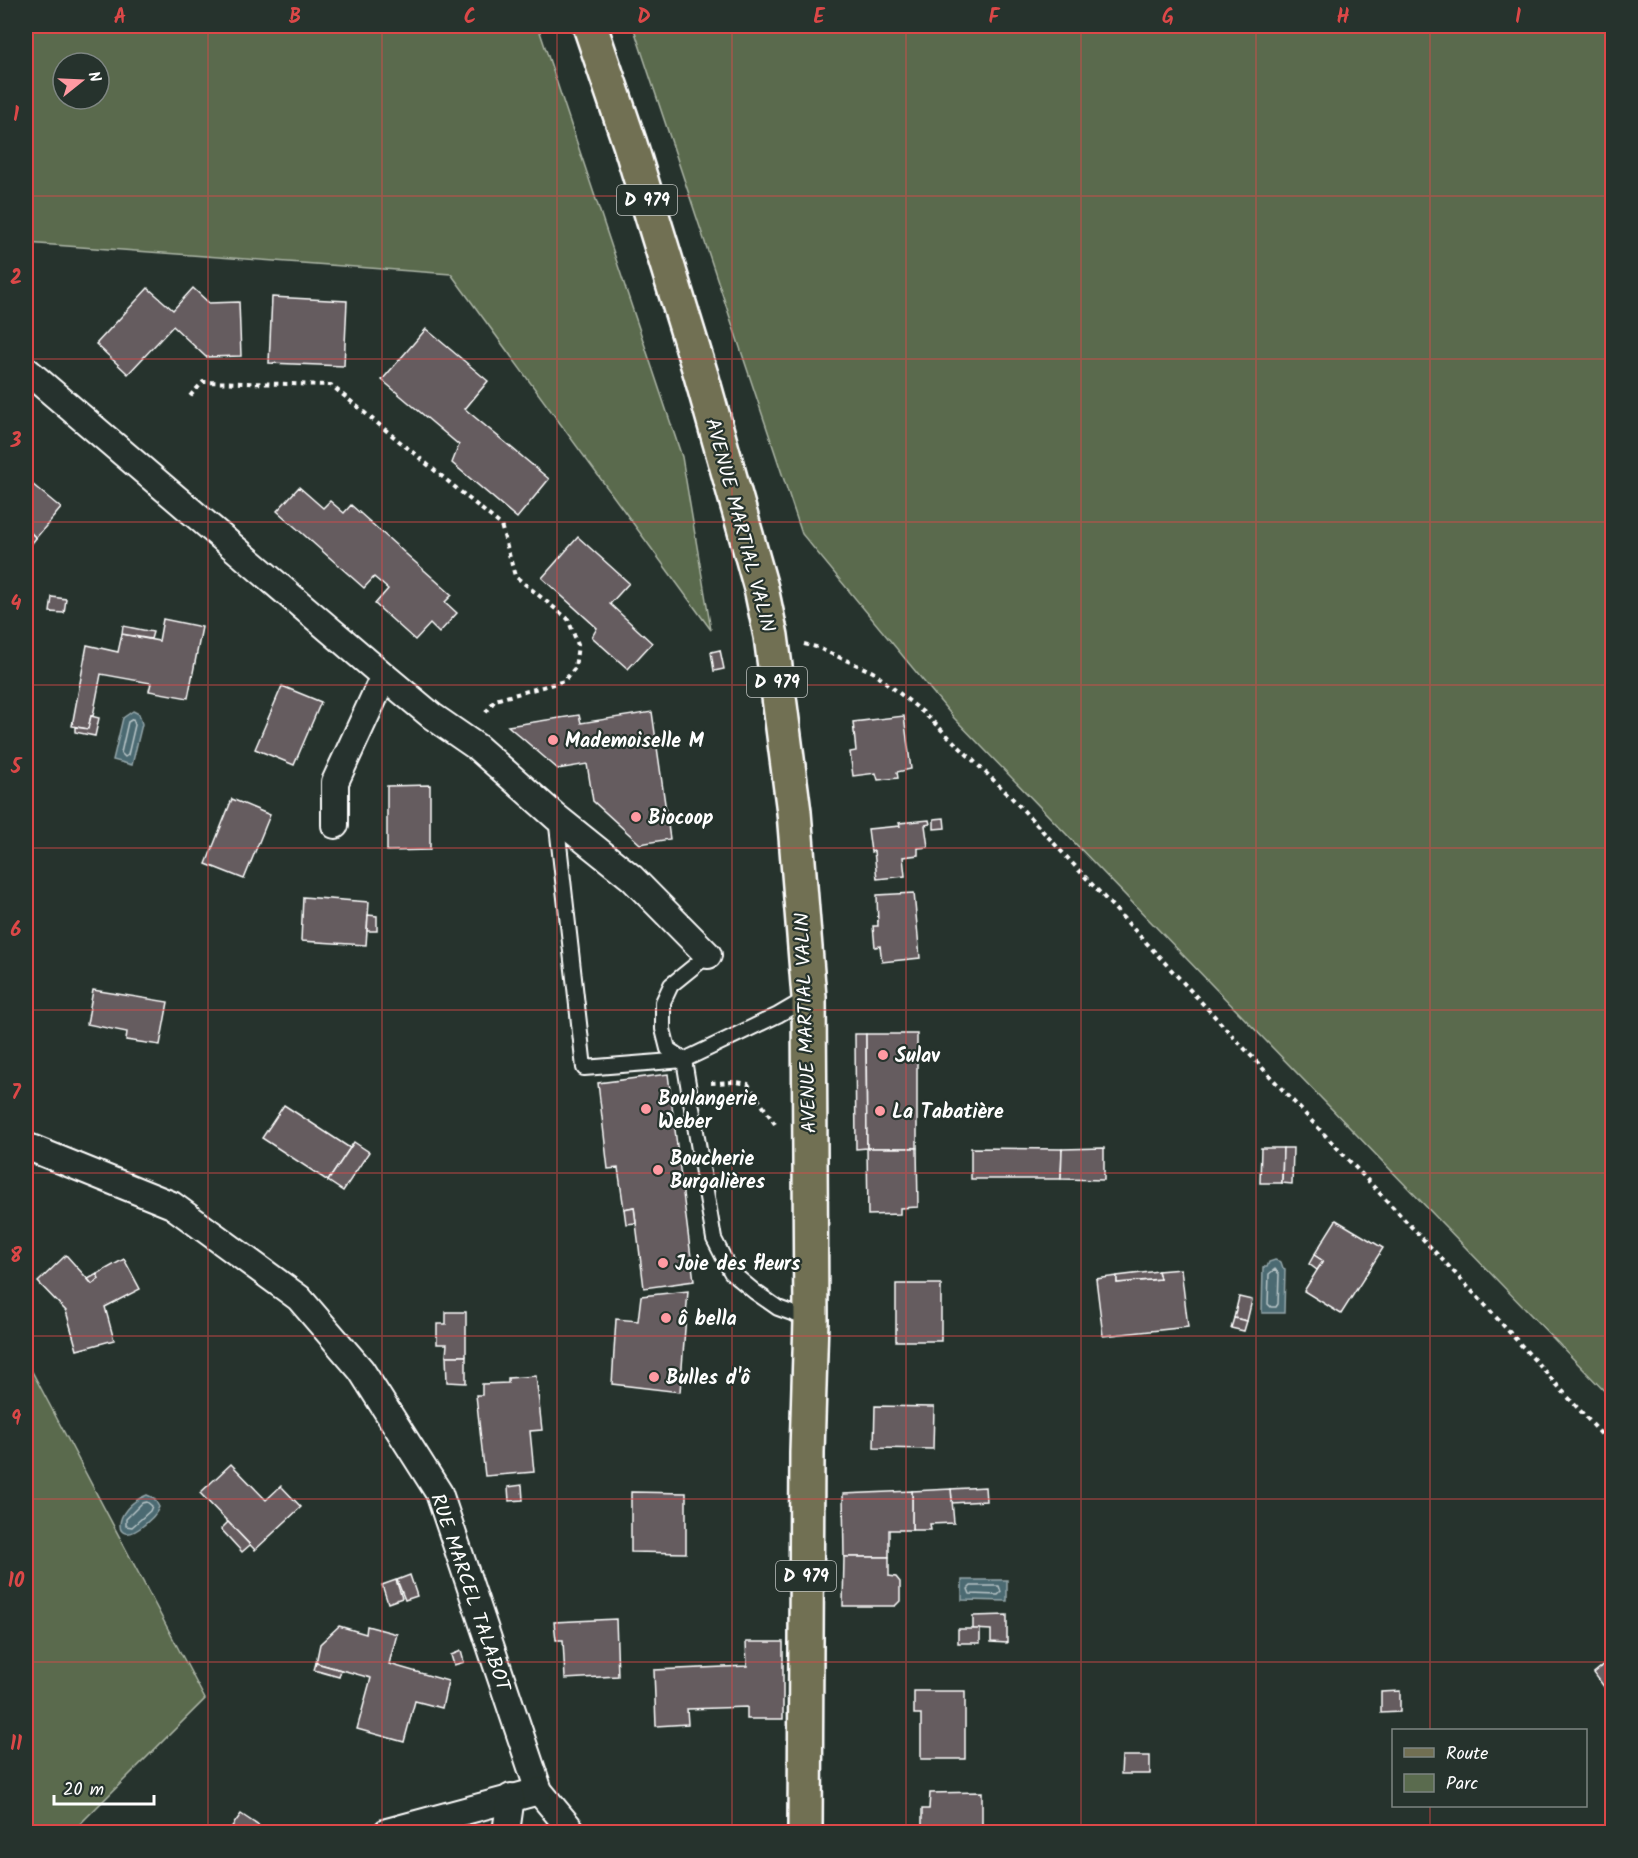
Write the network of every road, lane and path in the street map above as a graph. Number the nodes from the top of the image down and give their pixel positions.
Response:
1 (590, 26) edge
2 (26, 369) edge
3 (190, 396) dead end
4 (771, 636) junction
5 (384, 676) junction
6 (477, 747) junction
7 (556, 817) junction
8 (335, 825) dead end
9 (708, 955) joint
10 (809, 997) junction
11 (684, 1060) junction
12 (688, 1084) junction
13 (777, 1126) dead end
14 (26, 1146) edge
15 (811, 1320) junction
16 (1612, 1446) edge
17 (539, 1791) junction
18 (511, 1797) junction
19 (387, 1833) edge
20 (506, 1833) edge
21 (573, 1833) edge
22 (805, 1833) edge

1 - 4 main road, AVENUE MARTIAL VALIN / D 979
2 - 5 street
3 - 6 path
4 - 10 main road, AVENUE MARTIAL VALIN / D 979
4 - 16 path
5 - 6 street
5 - 8 street
6 - 7 street
7 - 9 street
7 - 11 lane
9 - 11 lane
10 - 11 lane
10 - 15 main road, AVENUE MARTIAL VALIN / D 979
11 - 12 lane
12 - 13 path
12 - 15 lane
14 - 17 street, RUE MARCEL TALABOT
15 - 22 main road, D 979
17 - 18 street
17 - 21 street, RUE MARCEL TALABOT
18 - 19 street
18 - 20 street

